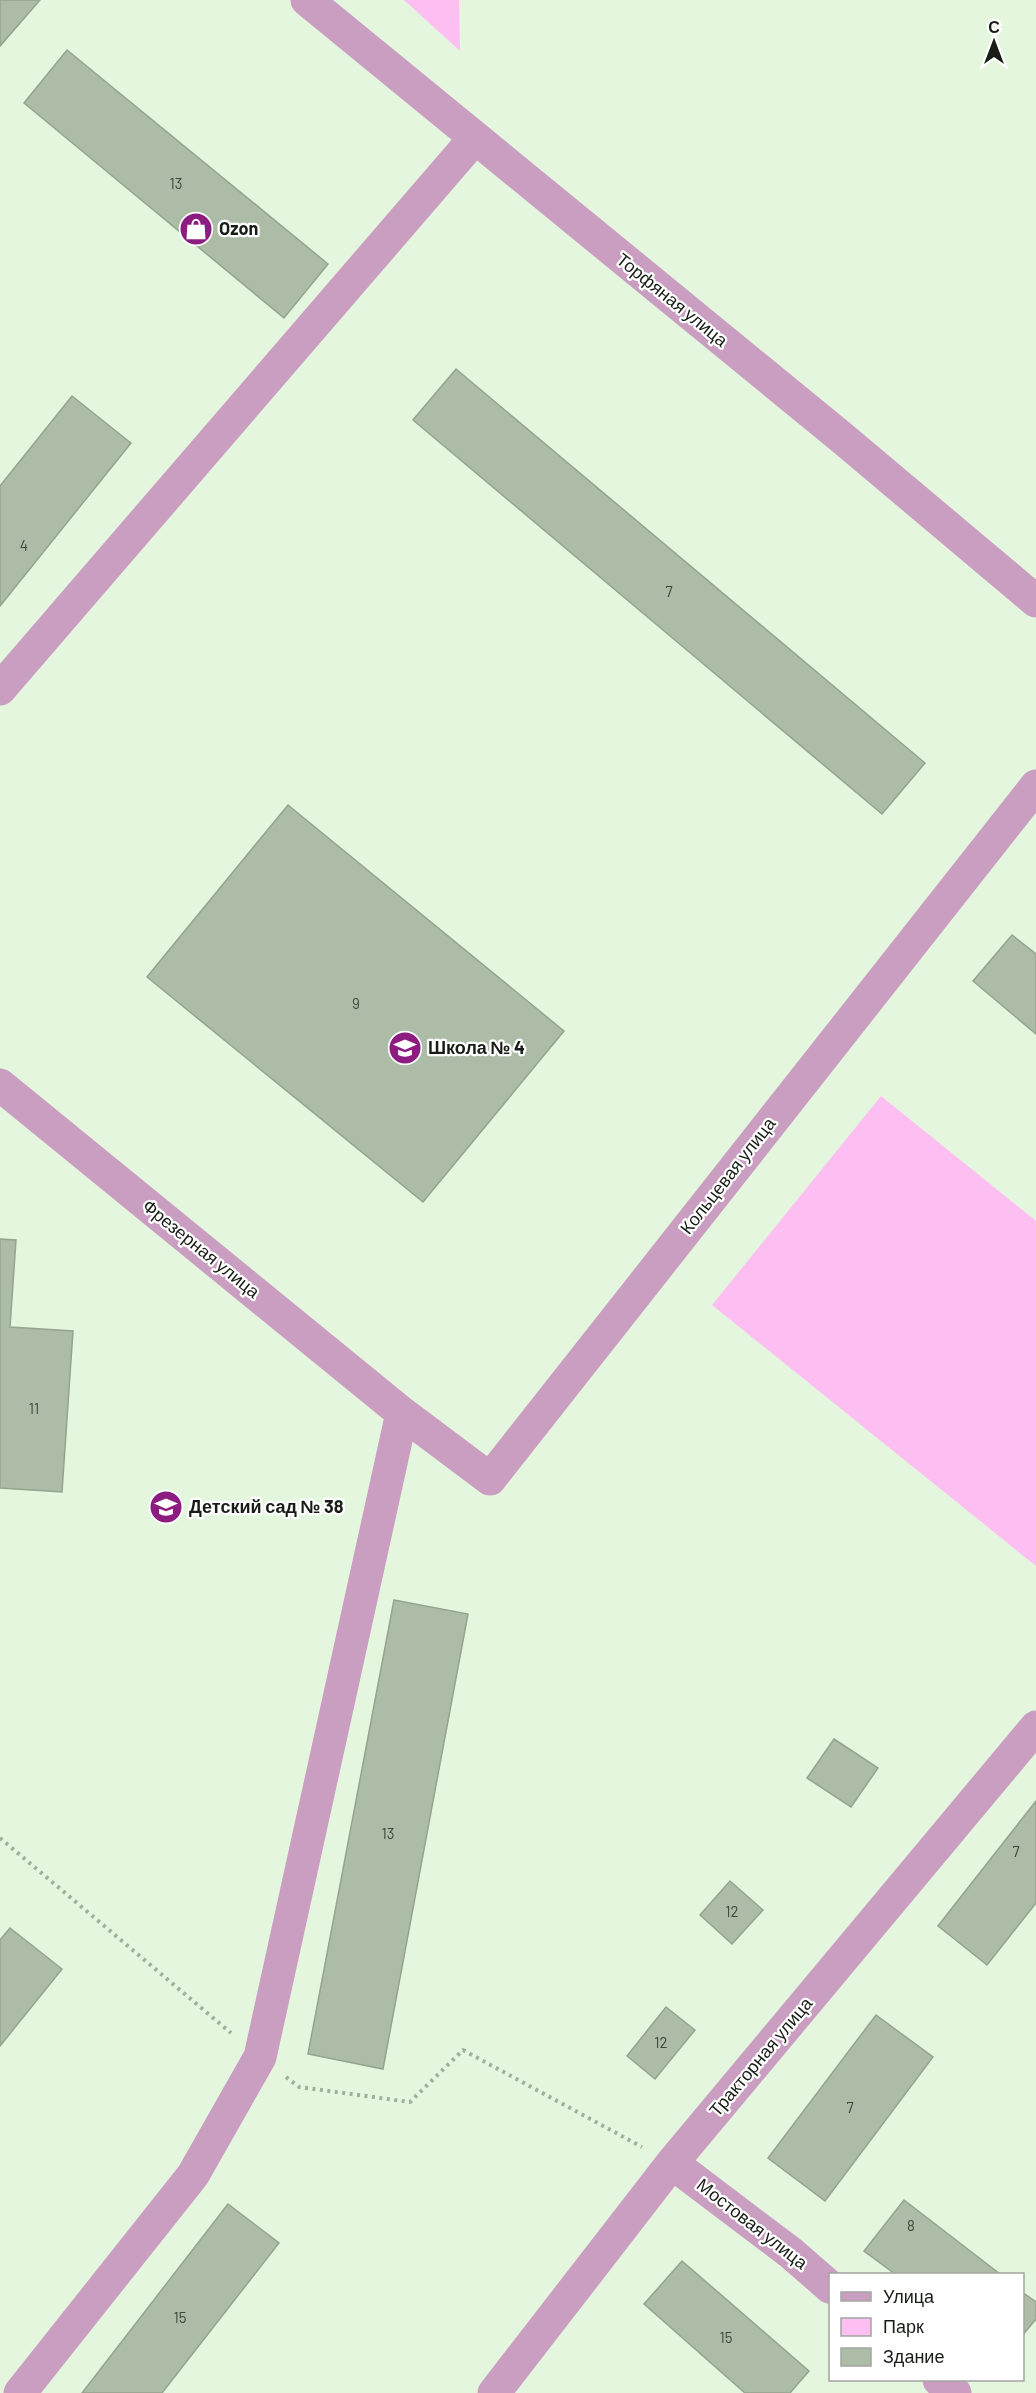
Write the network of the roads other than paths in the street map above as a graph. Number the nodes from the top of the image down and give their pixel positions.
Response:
1 (307, 0) edge
2 (474, 139) junction
3 (1036, 602) edge
4 (0, 689) edge
5 (1036, 786) edge
6 (0, 1085) edge
7 (402, 1413) junction
8 (1036, 1727) edge
9 (672, 2163) junction
10 (829, 2284) edge
11 (941, 2381) edge
12 (20, 2393) edge
13 (494, 2393) edge
14 (955, 2393) edge

1 - 2 street, Торфяная улица
2 - 3 street, Торфяная улица
2 - 4 street
5 - 7 street, Кольцевая улица
6 - 7 street, Фрезерная улица
7 - 12 street
8 - 9 street, Тракторная улица
9 - 10 street, Мостовая улица
9 - 13 street, Тракторная улица
11 - 14 street

